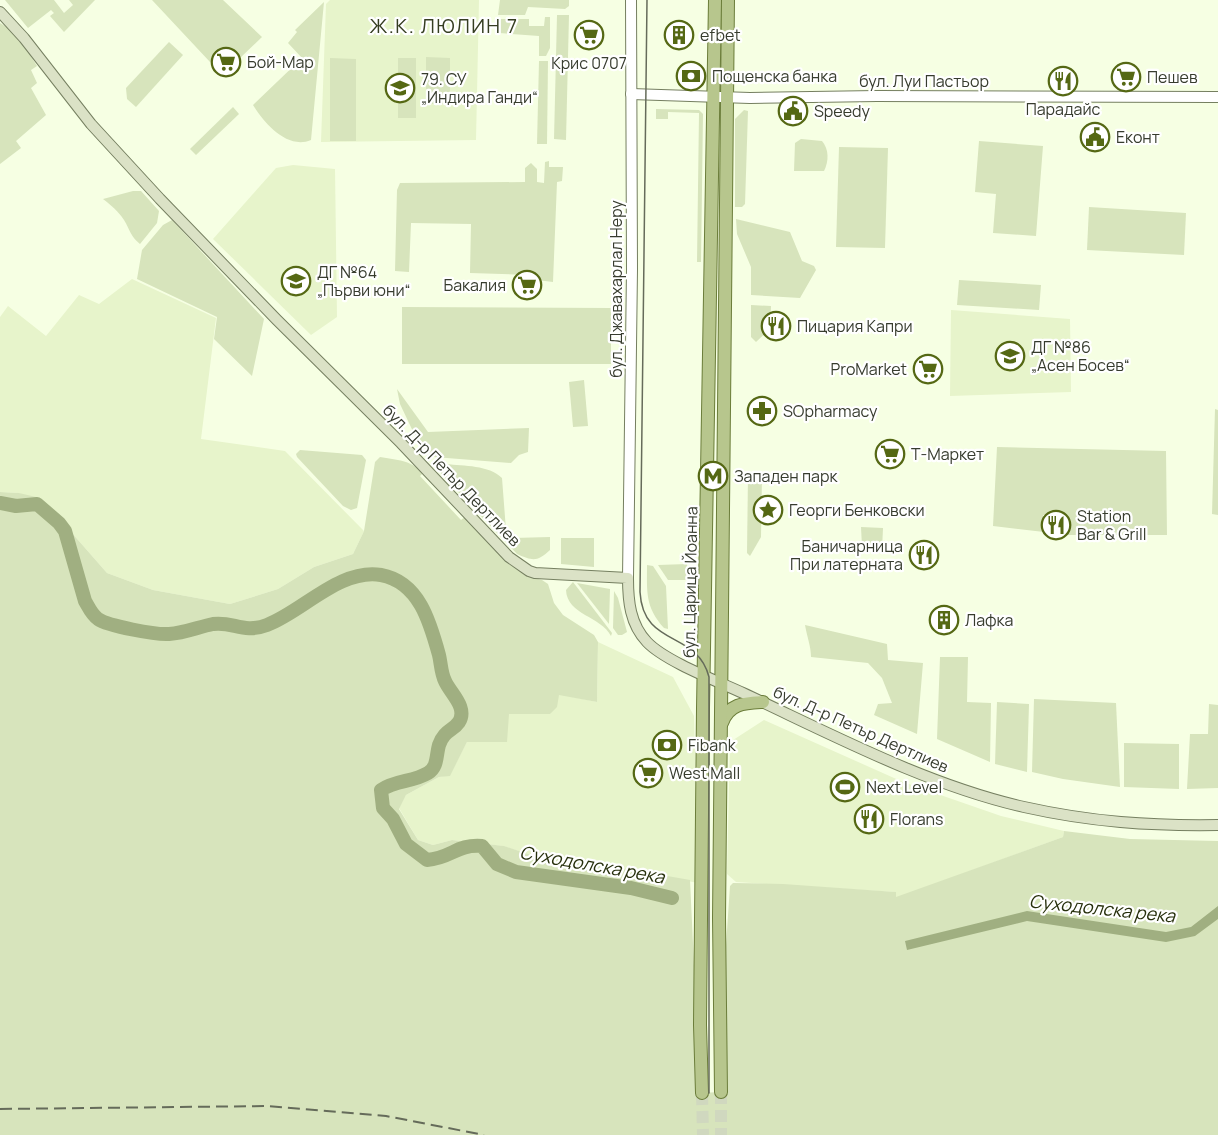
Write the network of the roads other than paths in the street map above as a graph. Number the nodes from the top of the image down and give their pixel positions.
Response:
1 (631, 0) edge
2 (715, 0) edge
3 (728, 0) edge
4 (0, 12) edge
5 (631, 94) junction
6 (714, 97) junction
7 (1218, 97) edge
8 (727, 98) junction
9 (628, 578) junction
10 (704, 674) junction
11 (720, 683) junction
12 (763, 702) junction
13 (721, 727) junction
14 (1218, 825) edge
15 (721, 1092) tunnel mouth
16 (702, 1093) tunnel mouth

1 - 5 street, бул. Джавахарлал Неру
2 - 6 main road, бул. Царица Йоанна
3 - 8 main road, бул. Царица Йоанна
4 - 9 main road, бул. Д-р Петър Дертлиев
5 - 6 street, бул. Луи Пастьор
5 - 9 street, бул. Джавахарлал Неру
6 - 8 street, бул. Луи Пастьор
6 - 10 main road, бул. Царица Йоанна
7 - 8 street, бул. Луи Пастьор
8 - 11 main road, бул. Царица Йоанна
9 - 10 main road, бул. Д-р Петър Дертлиев
10 - 11 main road, бул. Д-р Петър Дертлиев
10 - 16 main road, бул. Царица Йоанна
11 - 12 main road, бул. Д-р Петър Дертлиев
11 - 13 main road, бул. Царица Йоанна
12 - 13 main road
12 - 14 main road, бул. Д-р Петър Дертлиев
13 - 15 main road, бул. Царица Йоанна

